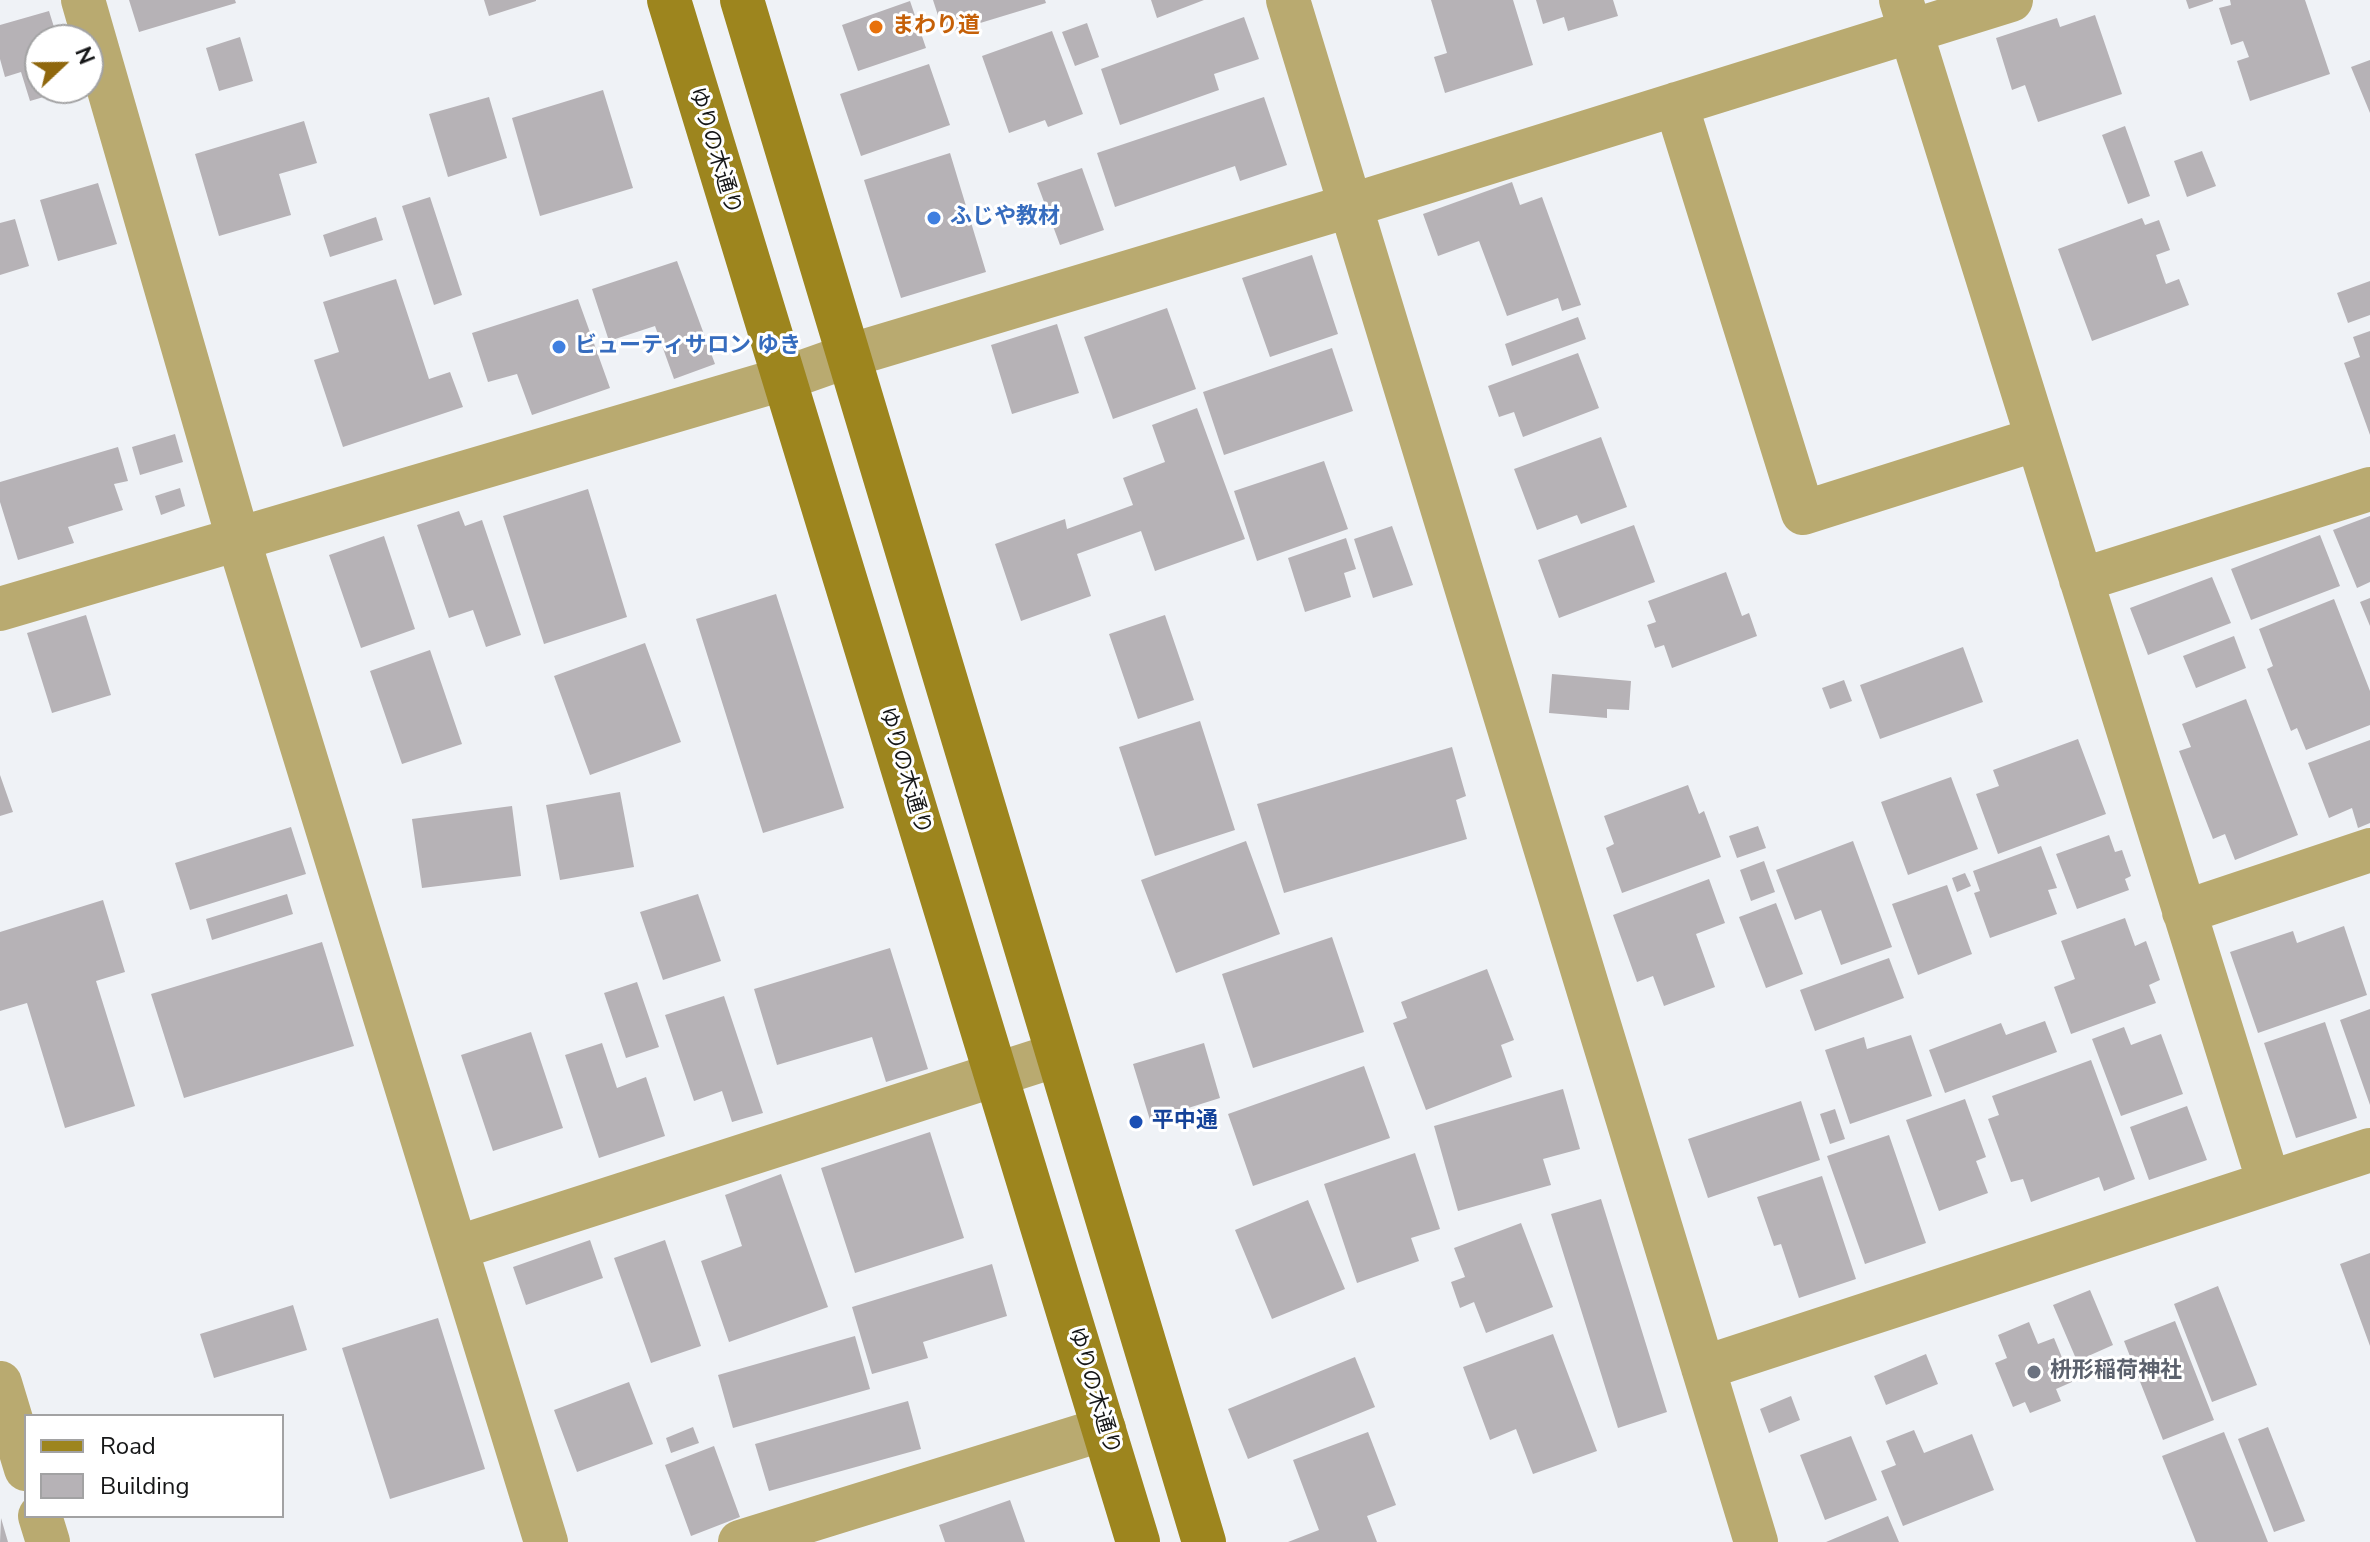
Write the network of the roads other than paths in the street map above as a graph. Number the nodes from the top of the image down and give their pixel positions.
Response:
1 (83, 0) edge
2 (669, 0) edge
3 (742, 0) edge
4 (1288, 0) edge
5 (2011, 0) edge
6 (1906, 16) edge
7 (1676, 104) junction
8 (1349, 206) junction
9 (848, 356) junction
10 (783, 379) junction
11 (2037, 439) junction
12 (2370, 489) edge
13 (238, 538) junction
14 (2081, 580) junction
15 (0, 609) edge
16 (2370, 850) edge
17 (2184, 912) junction
18 (1057, 1055) junction
19 (998, 1076) junction
20 (2370, 1150) edge
21 (2269, 1183) junction
22 (456, 1248) junction
23 (1703, 1368) junction
24 (0, 1383) edge
25 (1104, 1429) junction
26 (24, 1462) edge
27 (41, 1518) edge
28 (48, 1542) edge
29 (546, 1542) edge
30 (740, 1542) edge
31 (1138, 1542) edge
32 (1204, 1542) edge
33 (1756, 1542) edge

1 - 13 street
2 - 10 street, ゆりの木通り
3 - 9 street
4 - 8 street
5 - 6 street
6 - 7 street
6 - 11 street
7 - 8 street
7 - 11 street
8 - 9 street
8 - 23 street
9 - 10 street
9 - 18 street
10 - 13 street
10 - 19 street, ゆりの木通り
11 - 14 street
12 - 14 street
13 - 15 street
13 - 22 street
14 - 17 street
16 - 17 street
17 - 21 street
18 - 19 street
18 - 32 street
19 - 22 street
19 - 25 street, ゆりの木通り
20 - 21 street
21 - 23 street
22 - 29 street
23 - 33 street
24 - 26 street
25 - 30 street
25 - 31 street, ゆりの木通り
27 - 28 street

